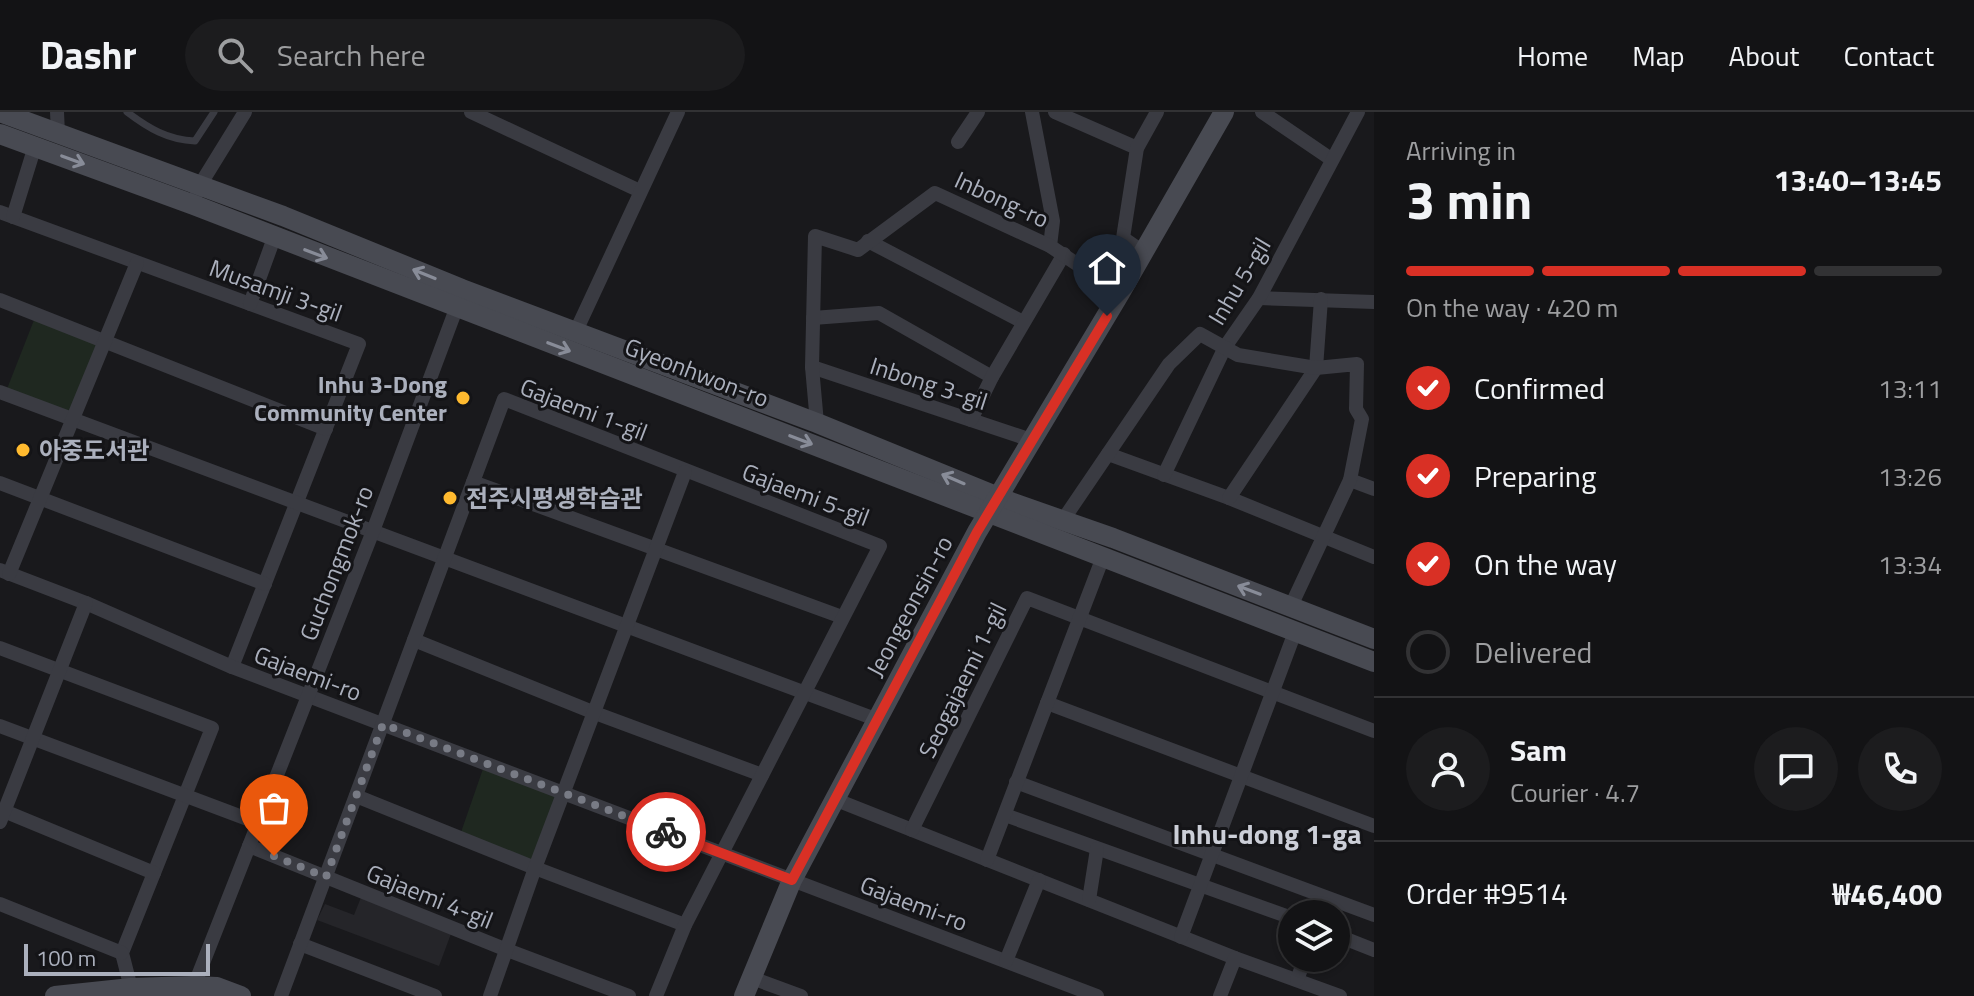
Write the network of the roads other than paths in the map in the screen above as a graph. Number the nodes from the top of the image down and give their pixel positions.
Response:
1 (0, 112) edge
2 (126, 112) edge
3 (214, 112) edge
4 (245, 112) edge
5 (471, 112) edge
6 (678, 112) edge
7 (1032, 112) edge
8 (1055, 112) edge
9 (1157, 112) edge
10 (1224, 112) edge
11 (1262, 112) edge
12 (1358, 112) edge
13 (980, 113) edge
14 (58, 122) edge
15 (0, 134) edge
16 (958, 142) dead end
17 (35, 146) junction
18 (1137, 148) junction
19 (1331, 159) junction
20 (200, 185) junction
21 (640, 191) junction
22 (194, 205) junction
23 (6, 214) edge
24 (274, 238) junction
25 (868, 241) junction
26 (1050, 246) junction
27 (1143, 252) junction
28 (1064, 254) junction
29 (137, 263) junction
30 (1120, 293) junction
31 (460, 298) junction
32 (1259, 298) junction
33 (1321, 299) junction
34 (0, 300) edge
35 (1374, 302) edge
36 (250, 304) junction
37 (813, 318) junction
38 (1023, 322) junction
39 (576, 331) junction
40 (105, 342) junction
41 (1225, 347) junction
42 (812, 367) junction
43 (1316, 368) junction
44 (992, 377) junction
45 (0, 392) edge
46 (1368, 418) edge
47 (73, 419) junction
48 (971, 420) junction
49 (817, 423) junction
50 (326, 429) junction
51 (1031, 440) junction
52 (1108, 454) junction
53 (685, 472) junction
54 (1164, 475) junction
55 (1350, 480) junction
56 (473, 482) junction
57 (0, 483) edge
58 (1374, 489) edge
59 (41, 498) junction
60 (1229, 498) junction
61 (298, 503) junction
62 (993, 505) junction
63 (1063, 520) junction
64 (373, 531) junction
65 (1323, 536) junction
66 (656, 549) junction
67 (1103, 557) junction
68 (1374, 557) edge
69 (445, 558) junction
70 (5, 572) edge
71 (265, 584) junction
72 (86, 603) junction
73 (1291, 606) junction
74 (842, 617) junction
75 (1078, 618) junction
76 (627, 626) junction
77 (1295, 632) junction
78 (1374, 639) edge
79 (414, 640) junction
80 (0, 648) edge
81 (1374, 662) edge
82 (232, 667) junction
83 (58, 671) junction
84 (804, 692) junction
85 (1272, 693) junction
86 (308, 696) junction
87 (1047, 703) junction
88 (595, 713) junction
89 (878, 720) junction
90 (383, 724) junction
91 (0, 726) edge
92 (1374, 731) edge
93 (33, 738) junction
94 (762, 775) junction
95 (1241, 777) junction
96 (1016, 782) junction
97 (5, 793) edge
98 (565, 794) junction
99 (185, 795) junction
100 (356, 796) junction
101 (834, 799) junction
102 (1005, 815) junction
103 (2, 816) edge
104 (258, 823) junction
105 (1374, 826) edge
106 (912, 830) junction
107 (249, 846) junction
108 (1097, 849) junction
109 (722, 853) junction
110 (1212, 854) junction
111 (987, 860) junction
112 (535, 868) junction
113 (154, 873) junction
114 (326, 877) junction
115 (792, 880) junction
116 (1039, 880) junction
117 (1201, 885) junction
118 (1089, 900) junction
119 (0, 904) edge
120 (1278, 913) edge
121 (1374, 915) edge
122 (685, 925) junction
123 (1181, 937) junction
124 (1350, 941) edge
125 (300, 944) junction
126 (507, 950) junction
127 (1374, 950) edge
128 (122, 953) junction
129 (1235, 958) junction
130 (1006, 961) junction
131 (1294, 972) edge
132 (1290, 977) junction
133 (194, 986) junction
134 (748, 987) edge
135 (131, 988) junction
136 (55, 996) edge
137 (241, 996) edge
138 (281, 996) edge
139 (435, 996) edge
140 (490, 996) edge
141 (629, 996) edge
142 (656, 996) edge
143 (801, 996) edge
144 (1097, 996) edge
145 (1220, 996) edge
146 (1340, 996) edge

1 - 14 street, Gyeonhwon-ro
2 - 3 lane
4 - 20 street
5 - 21 street
6 - 21 street
7 - 26 street, Inbong-ro
8 - 18 street
9 - 18 street
10 - 27 street, Jeongeonsin-ro
11 - 19 street
12 - 19 street, Inhu 5-gil
13 - 16 street
14 - 20 street, Gyeonhwon-ro
15 - 17 street, Gyeonhwon-ro
17 -> 22 street, Gyeonhwon-ro
17 - 23 street
18 - 27 street
19 - 32 street, Inhu 5-gil
20 - 22 street
31 -> 20 street, Gyeonhwon-ro
21 - 39 street
22 - 24 street, Gyeonhwon-ro
23 - 29 street, Musamji 3-gil
24 -> 31 street, Gyeonhwon-ro
24 - 36 street
25 - 26 street, Inbong-ro
25 - 37 street
25 - 38 street
26 - 28 street, Inbong-ro
27 - 30 street, Jeongeonsin-ro
28 - 30 street, Inbong-ro
28 - 38 street
29 - 36 street, Musamji 3-gil
29 - 40 street
30 - 51 street, Jeongeonsin-ro
31 - 39 street, Gyeonhwon-ro
31 -> 62 street, Gyeonhwon-ro
31 - 64 street, Guchongmok-ro
32 - 33 street
32 - 41 street, Inhu 5-gil
33 - 35 street
33 - 43 street
34 - 40 street
36 - 50 street, Musamji 3-gil
37 - 42 street
37 - 44 street, Inbong 3-gil
38 - 44 street
39 - 49 street, Gyeonhwon-ro
40 - 47 street
40 - 50 street
41 - 43 street
41 - 52 street
41 - 54 street, Inhu 5-gil
42 - 48 street, Inbong 3-gil
42 - 49 street
43 - 46 street
43 - 60 street
44 - 48 street
45 - 47 street
46 - 55 street
47 - 59 street
47 - 61 street
48 - 51 street, Inbong 3-gil
62 -> 49 street, Gyeonhwon-ro
50 - 61 street, Musamji 3-gil
51 - 62 street, Jeongeonsin-ro
52 - 54 street
52 - 63 street
53 - 56 street, Gajaemi 1-gil
53 - 66 street, Gajaemi 4-gil
53 - 74 street, Gajaemi 5-gil
54 - 60 street
55 - 58 street
55 - 65 street
56 - 66 street
56 - 69 street, Gajaemi 1-gil
57 - 59 street
59 - 70 street
59 - 71 street
60 - 65 street
61 - 64 street
61 - 71 street, Musamji 3-gil
62 - 63 street, Gyeonhwon-ro
62 - 67 street, Gyeonhwon-ro
62 - 89 street, Jeongeonsin-ro
73 -> 63 street, Gyeonhwon-ro
64 - 69 street
64 - 86 street, Guchongmok-ro
65 - 68 street
65 - 73 street
66 - 74 street
66 - 76 street, Gajaemi 4-gil
67 - 75 street
67 - 77 street, Gyeonhwon-ro
69 - 76 street
69 - 79 street, Gajaemi 1-gil
70 - 72 street, Gajaemi-ro
71 - 82 street, Musamji 3-gil
72 - 82 street, Gajaemi-ro
72 - 83 street
73 - 78 street, Gyeonhwon-ro
74 - 84 street, Gajaemi 5-gil
75 - 85 street, Seogajaemi 1-gil
75 - 87 street
75 - 106 street, Seogajaemi 1-gil
76 - 84 street
76 - 88 street, Gajaemi 4-gil
77 - 81 street, Gyeonhwon-ro
77 - 85 street
79 - 88 street
79 - 90 street, Gajaemi 1-gil
80 - 83 street
82 - 86 street, Gajaemi-ro
83 - 93 street
83 - 99 street
84 - 89 street
84 - 94 street, Gajaemi 5-gil
85 - 92 street, Seogajaemi 1-gil
85 - 95 street
86 - 90 street, Gajaemi-ro
86 - 104 street, Guchongmok-ro
87 - 95 street
87 - 96 street
88 - 94 street
88 - 98 street, Gajaemi 4-gil
89 - 101 street, Jeongeonsin-ro
90 - 98 street, Gajaemi-ro
90 - 100 street, Gajaemi 1-gil
91 - 93 street
93 - 97 street
93 - 99 street
94 - 109 street, Gajaemi 5-gil
95 - 105 street
95 - 110 street
96 - 102 street
96 - 110 street
97 - 103 street
98 - 109 street, Gajaemi-ro
98 - 112 street, Gajaemi 4-gil
99 - 104 street
99 - 113 street
100 - 112 street
100 - 114 street, Gajaemi 1-gil
101 - 106 street
101 - 115 street, Jeongeonsin-ro
102 - 108 street
102 - 111 street
103 - 113 street
104 - 107 street, Guchongmok-ro
106 - 111 street
107 - 114 street, Gajaemi 4-gil
107 - 133 street, Guchongmok-ro
108 - 117 street
108 - 118 street
109 - 115 street, Gajaemi-ro
109 - 122 street, Gajaemi 5-gil
110 - 117 street
110 - 121 street
111 - 116 street
112 - 122 street
112 - 126 street, Gajaemi 4-gil
113 - 128 street
114 - 125 street, Gajaemi 1-gil
114 - 126 street, Gajaemi 4-gil
115 - 130 street, Gajaemi-ro
115 - 134 street, Jeongeonsin-ro
116 - 118 street
116 - 130 street
117 - 120 street
117 - 123 street
118 - 123 street
119 - 128 street
122 - 142 street, Gajaemi 5-gil
123 - 129 street
124 - 127 street
125 - 138 street, Gajaemi 1-gil
125 - 139 street
126 - 140 street, Gajaemi 4-gil
126 - 141 street, Gajaemi 4-gil
128 - 135 street
129 - 132 street
129 - 145 street
130 - 144 street, Gajaemi-ro
131 - 132 street
132 - 146 street
133 - 135 street
133 - 137 street
134 - 143 street
135 - 136 street

